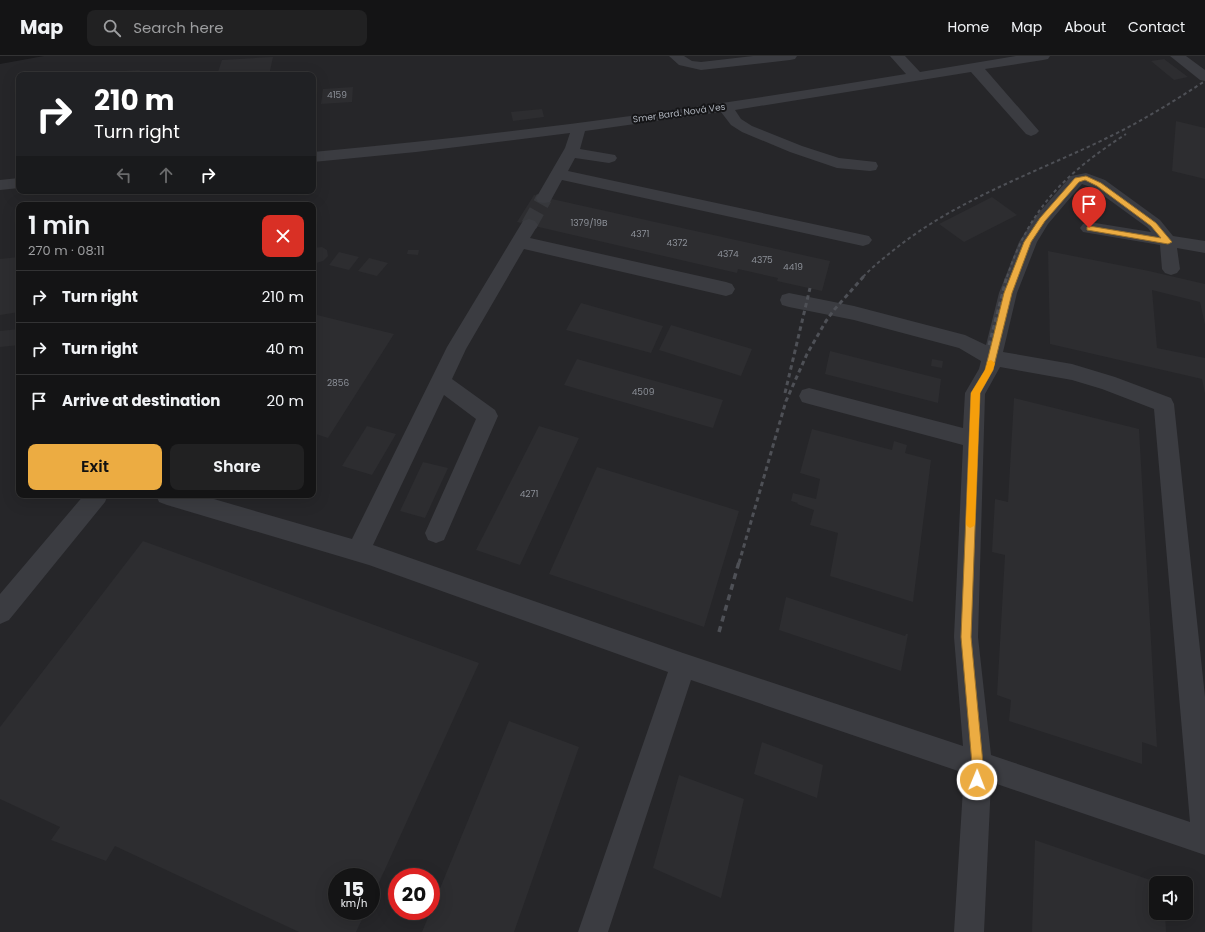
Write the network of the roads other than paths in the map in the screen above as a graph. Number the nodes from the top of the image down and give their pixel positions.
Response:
1 (676, 56) edge
2 (790, 56) edge
3 (897, 56) edge
4 (1043, 56) edge
5 (1177, 56) edge
6 (974, 66) junction
7 (916, 76) junction
8 (1205, 77) edge
9 (726, 107) junction
10 (579, 127) junction
11 (1031, 131) dead end
12 (571, 152) junction
13 (316, 157) edge
14 (609, 158) dead end
15 (870, 166) dead end
16 (558, 174) junction
17 (16, 183) edge
18 (0, 185) edge
19 (544, 198) tunnel mouth
20 (529, 225) tunnel mouth
21 (1089, 228) dead end
22 (863, 240) dead end
23 (519, 242) junction
24 (1168, 242) junction
25 (1205, 247) edge
26 (1171, 269) dead end
27 (726, 290) dead end
28 (789, 300) dead end
29 (992, 358) junction
30 (440, 381) junction
31 (810, 396) dead end
32 (974, 439) junction
33 (95, 498) edge
34 (177, 498) edge
35 (436, 533) dead end
36 (358, 551) junction
37 (0, 612) edge
38 (683, 665) junction
39 (978, 764) junction
40 (1205, 832) edge
41 (1205, 841) edge
42 (593, 932) edge
43 (969, 932) edge

1 - 2 street
3 - 7 street
4 - 6 street, Smer Bard. Nová Ves
5 - 8 street
6 - 7 street, Smer Bard. Nová Ves
6 - 11 street
7 - 9 street, Smer Bard. Nová Ves
9 - 10 street, Smer Bard. Nová Ves
9 - 15 street
10 - 12 street
10 - 13 street, Smer Bard. Nová Ves
12 - 14 street
12 - 16 street
16 - 19 street
16 - 22 street
17 - 18 street
20 - 23 street
21 - 24 street
23 - 27 street
23 - 30 street
24 - 25 street
24 - 26 street
24 - 29 street
28 - 29 street
29 - 32 street
29 - 40 street
30 - 35 street
30 - 36 street
31 - 32 street
32 - 39 street
33 - 37 street
34 - 36 street
36 - 38 street
38 - 39 street
38 - 42 street
39 - 41 street
39 - 43 street

